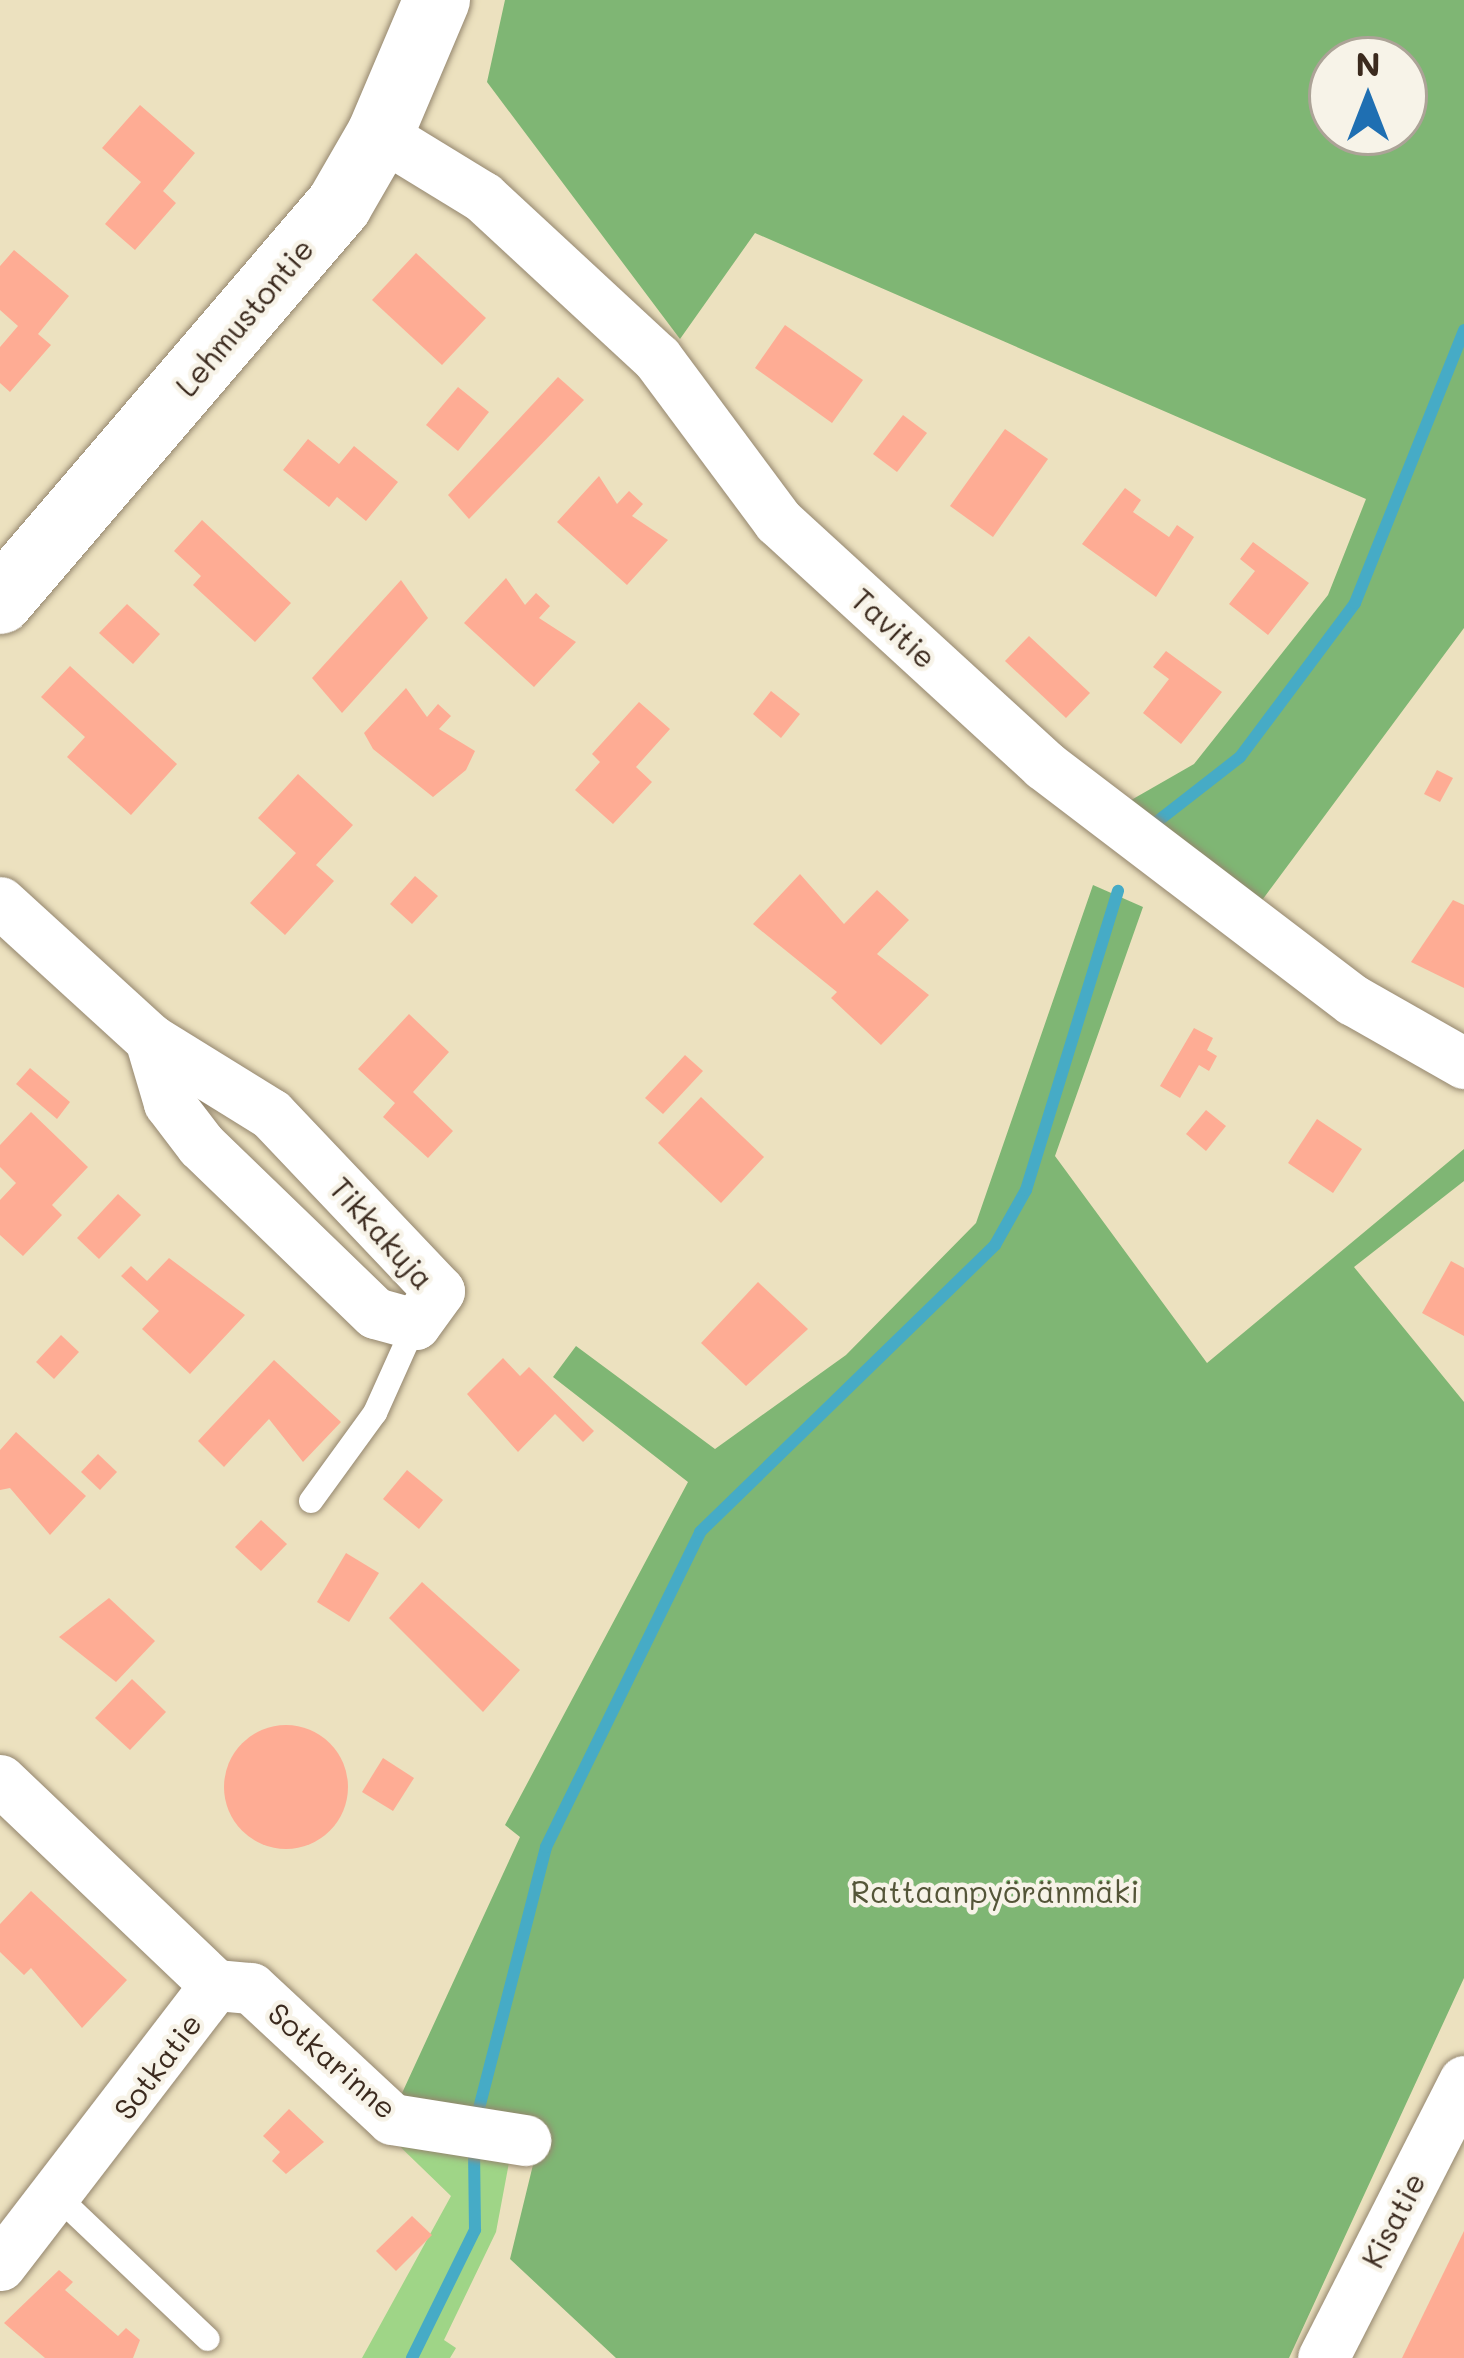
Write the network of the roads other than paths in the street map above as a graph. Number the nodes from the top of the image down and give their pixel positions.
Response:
1 (437, 0) edge
2 (380, 134) junction
3 (0, 601) edge
4 (0, 902) edge
5 (150, 1039) junction
6 (1464, 1063) edge
7 (415, 1324) junction
8 (310, 1501) dead end
9 (0, 1780) edge
10 (215, 1985) junction
11 (1464, 2081) edge
12 (525, 2140) dead end
13 (56, 2195) junction
14 (0, 2265) edge
15 (208, 2339) dead end
16 (1323, 2358) edge

1 - 2 main road, Lehmustontie
2 - 3 main road, Lehmustontie
2 - 6 street, Tavitie
4 - 5 street, Tikkakuja
5 - 7 street, Tikkakuja
5 - 7 street, Tikkakuja
7 - 8 lane
9 - 10 street, Sotkatie
10 - 12 street, Sotkarinne
10 - 13 street, Sotkatie
11 - 16 street, Kisatie
13 - 14 street, Sotkatie
13 - 15 lane

